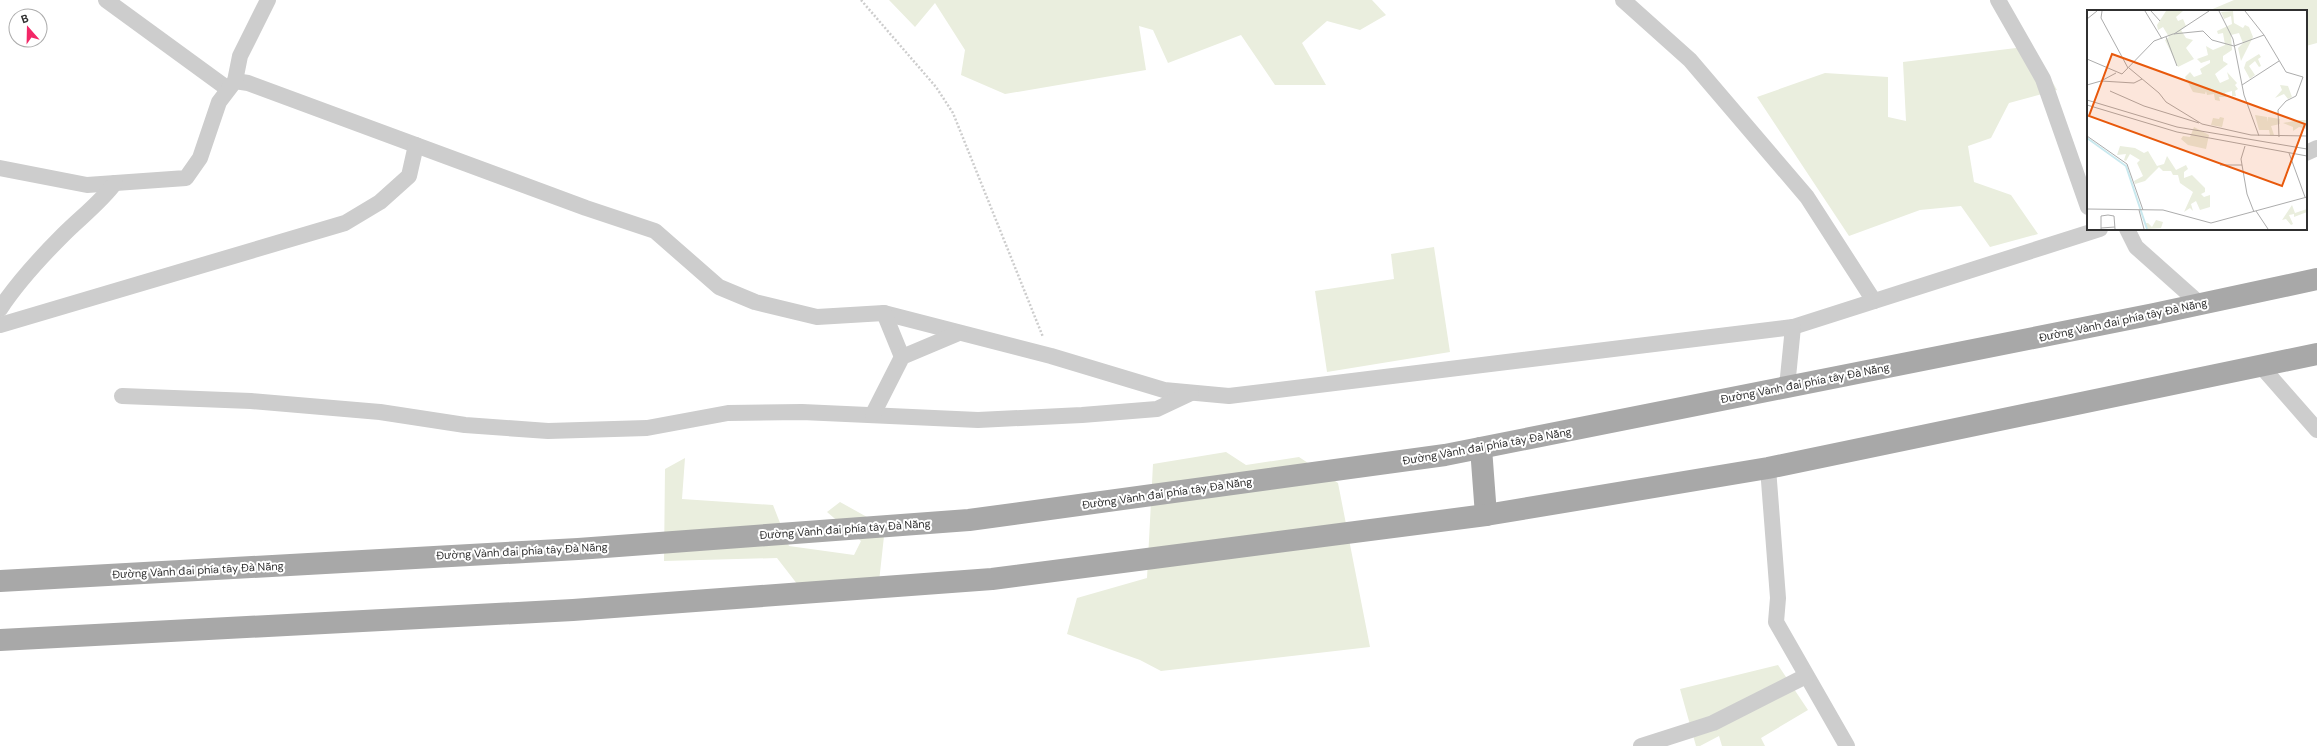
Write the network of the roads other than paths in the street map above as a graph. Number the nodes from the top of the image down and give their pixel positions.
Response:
1 (106, 0) edge
2 (268, 0) edge
3 (1623, 0) edge
4 (1998, 0) edge
5 (231, 85) junction
6 (416, 145) junction
7 (2317, 148) edge
8 (2307, 153) edge
9 (0, 168) edge
10 (115, 183) junction
11 (2087, 204) edge
12 (2094, 230) edge
13 (2128, 230) edge
14 (2317, 279) edge
15 (1874, 301) junction
16 (2200, 304) junction
17 (0, 309) edge
18 (884, 313) junction
19 (0, 325) edge
20 (1793, 327) junction
21 (958, 333) junction
22 (2317, 354) edge
23 (902, 357) junction
24 (2260, 365) junction
25 (1786, 387) junction
26 (1192, 392) junction
27 (122, 396) dead end
28 (873, 414) junction
29 (2317, 430) edge
30 (1480, 448) junction
31 (1768, 468) junction
32 (1486, 515) junction
33 (0, 581) edge
34 (0, 640) edge
35 (1806, 676) junction
36 (1641, 746) edge
37 (1847, 746) edge

1 - 5 street
2 - 5 street
3 - 15 street
4 - 11 street
5 - 6 street
5 - 10 street
6 - 18 street
6 - 19 street
7 - 8 street
9 - 10 street
10 - 17 street
12 - 15 street
13 - 16 street
14 - 16 main road, Đường Vành đai phía tây Đà Nẵng
15 - 20 street
16 - 25 main road, Đường Vành đai phía tây Đà Nẵng
18 - 21 street
18 - 23 street
20 - 25 street
20 - 26 street
21 - 23 street
21 - 26 street
22 - 24 main road
23 - 28 street
24 - 29 street
24 - 31 main road
25 - 30 main road, Đường Vành đai phía tây Đà Nẵng
26 - 28 street
27 - 28 street
30 - 32 main road
30 - 33 main road, Đường Vành đai phía tây Đà Nẵng
31 - 32 main road
31 - 35 street
32 - 34 main road
35 - 36 street
35 - 37 street

